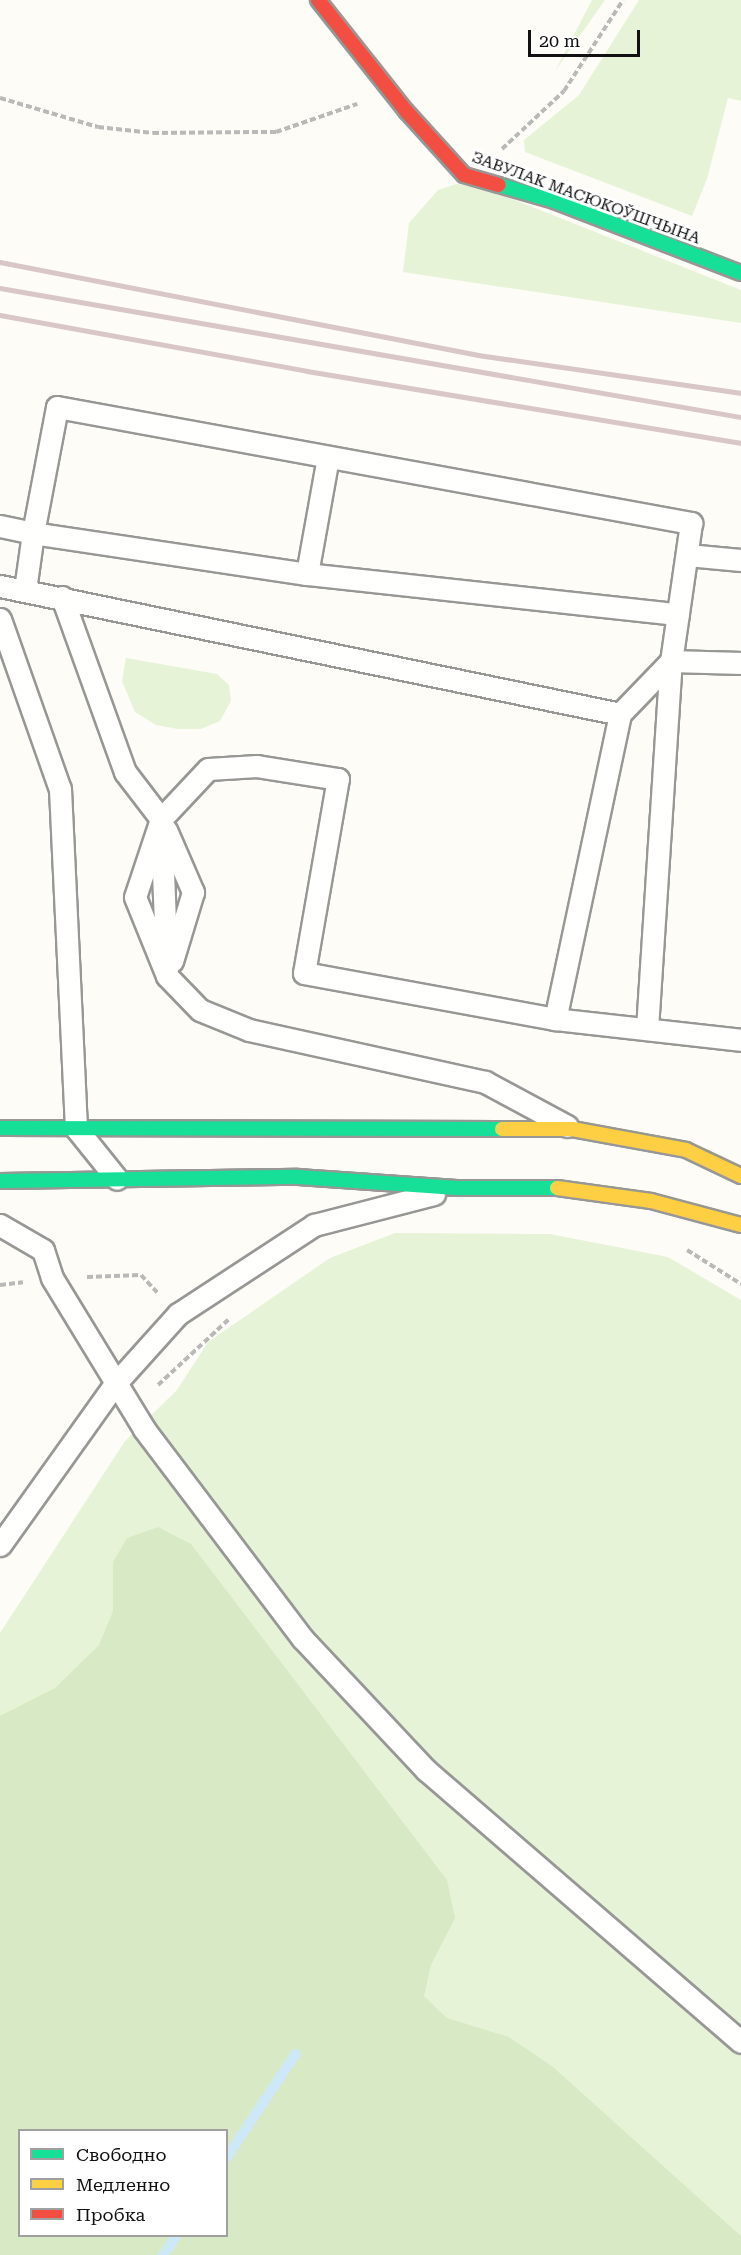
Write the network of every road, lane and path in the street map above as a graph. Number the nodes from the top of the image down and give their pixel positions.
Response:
1 (318, 0) edge
2 (623, 0) edge
3 (391, 92) junction
4 (0, 98) edge
5 (464, 174) junction
6 (741, 273) edge
7 (328, 457) junction
8 (0, 526) edge
9 (33, 533) junction
10 (687, 555) junction
11 (741, 560) edge
12 (307, 574) junction
13 (0, 586) edge
14 (25, 590) junction
15 (62, 597) junction
16 (678, 614) junction
17 (0, 619) edge
18 (671, 661) junction
19 (741, 663) edge
20 (620, 714) junction
21 (161, 819) junction
22 (167, 976) junction
23 (555, 1019) junction
24 (646, 1029) junction
25 (741, 1040) edge
26 (0, 1128) edge
27 (76, 1128) junction
28 (573, 1129) junction
29 (741, 1176) edge
30 (117, 1179) junction
31 (0, 1181) edge
32 (457, 1188) junction
33 (0, 1225) edge
34 (741, 1225) edge
35 (683, 1247) dead end
36 (52, 1278) junction
37 (741, 1284) edge
38 (0, 1285) edge
39 (238, 1312) dead end
40 (177, 1314) junction
41 (203, 1341) junction
42 (116, 1384) junction
43 (132, 1410) junction
44 (0, 1545) edge
45 (741, 2042) edge

1 - 3 main road, ЗАВУЛАК МАСЮКОЎШЧЫНА
2 - 5 path
3 - 4 path
3 - 5 main road, ЗАВУЛАК МАСЮКОЎШЧЫНА
5 - 6 main road, ЗАВУЛАК МАСЮКОЎШЧЫНА
7 - 9 lane
7 - 10 lane
7 - 12 lane
8 - 9 lane
9 - 12 lane
9 - 14 lane
10 - 11 lane
10 - 16 lane
12 - 16 lane
13 - 14 lane
14 - 15 lane
15 - 20 lane
15 - 21 lane
16 - 18 lane
17 - 27 lane
18 - 19 lane
18 - 20 lane
18 - 24 lane
20 - 23 lane
21 - 22 lane
21 - 22 lane
21 - 22 lane
21 - 23 lane
22 - 28 lane
23 - 24 lane
24 - 25 lane
26 - 27 main road
27 - 28 main road
27 - 30 lane
28 - 29 main road
30 - 31 main road
30 - 32 main road
32 - 34 main road
32 - 40 lane
33 - 36 lane
35 - 37 path
36 - 38 path
36 - 40 path
36 - 42 lane
39 - 41 path
40 - 41 path
40 - 42 lane
41 - 43 path
42 - 43 lane
42 - 44 lane
43 - 45 lane

